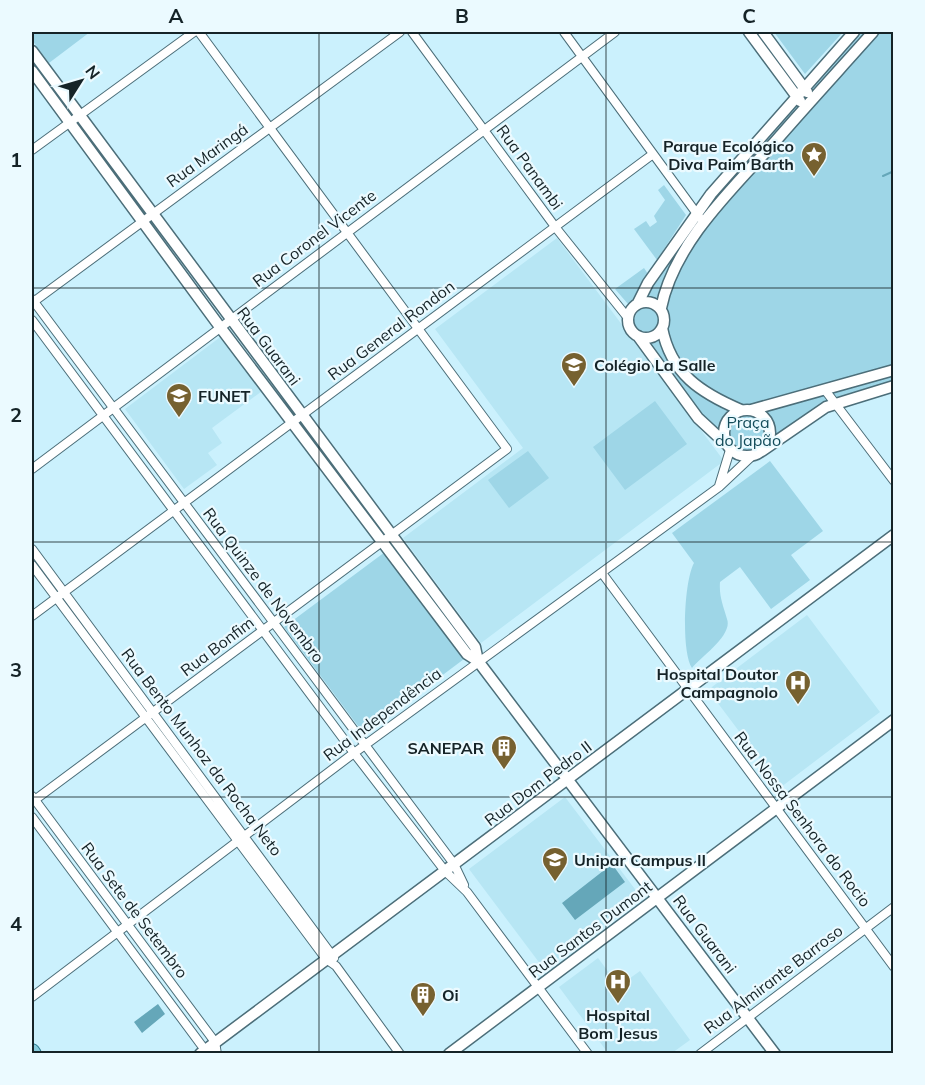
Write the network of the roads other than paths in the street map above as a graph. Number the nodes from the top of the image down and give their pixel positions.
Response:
1 (194, 32) edge
2 (199, 32) edge
3 (400, 32) edge
4 (412, 32) edge
5 (564, 32) edge
6 (615, 32) edge
7 (748, 32) edge
8 (763, 32) edge
9 (854, 32) edge
10 (873, 32) edge
11 (32, 51) edge
12 (582, 56) junction
13 (32, 71) edge
14 (800, 92) junction
15 (809, 104) junction
16 (78, 116) junction
17 (69, 123) junction
18 (270, 127) junction
19 (484, 130) junction
20 (32, 150) edge
21 (653, 154) junction
22 (697, 213) junction
23 (152, 214) junction
24 (142, 221) junction
25 (705, 224) junction
26 (556, 228) junction
27 (347, 232) junction
28 (32, 302) edge
29 (638, 303) junction
30 (661, 308) junction
31 (628, 318) junction
32 (32, 320) edge
33 (230, 320) junction
34 (220, 327) junction
35 (662, 328) junction
36 (418, 329) junction
37 (638, 336) junction
38 (894, 370) edge
39 (894, 386) edge
40 (825, 390) junction
41 (835, 404) junction
42 (114, 408) junction
43 (746, 410) junction
44 (303, 415) junction
45 (102, 417) junction
46 (292, 423) junction
47 (728, 447) junction
48 (762, 451) junction
49 (752, 456) junction
50 (32, 469) edge
51 (894, 481) edge
52 (719, 487) junction
53 (185, 503) junction
54 (174, 512) junction
55 (392, 535) junction
56 (894, 536) edge
57 (382, 542) junction
58 (32, 549) edge
59 (32, 565) edge
60 (602, 573) junction
61 (64, 592) junction
62 (56, 598) junction
63 (32, 616) edge
64 (274, 622) junction
65 (262, 631) junction
66 (478, 661) junction
67 (688, 690) junction
68 (153, 712) junction
69 (146, 718) junction
70 (894, 720) edge
71 (365, 745) junction
72 (354, 753) junction
73 (569, 778) junction
74 (33, 799) edge
75 (776, 808) junction
76 (32, 817) edge
77 (246, 836) junction
78 (238, 841) junction
79 (449, 868) junction
80 (658, 896) junction
81 (894, 907) edge
82 (128, 924) junction
83 (865, 929) junction
84 (117, 932) junction
85 (332, 959) junction
86 (894, 967) edge
87 (538, 987) junction
88 (32, 997) edge
89 (748, 1017) junction
90 (210, 1050) edge
91 (400, 1053) edge
92 (449, 1053) edge
93 (588, 1053) edge
94 (700, 1053) edge
95 (775, 1053) edge

1 - 16 street
2 - 18 street
3 - 18 street, Rua Maringá
4 - 19 street, Rua Panambi
5 - 12 street
6 - 12 street, Rua Coronel Vicente
7 - 14 street
8 - 14 street
9 - 14 street
10 - 15 street
11 - 16 street, Rua Guarani
12 - 19 street, Rua Coronel Vicente
12 - 21 street
13 - 17 street, Rua Guarani
14 - 15 street
14 - 22 street
15 - 25 street
16 - 17 street
16 - 23 street, Rua Guarani
17 - 20 street
17 - 24 street, Rua Guarani
18 - 23 street, Rua Maringá
18 - 27 street
19 - 26 street, Rua Panambi
19 - 27 street, Rua Coronel Vicente
21 - 22 street
21 - 26 street, Rua General Rondon
22 - 25 street
22 - 29 street
23 - 24 street, Rua Maringá
23 - 33 street, Rua Guarani
24 - 28 street, Rua Maringá
24 - 34 street, Rua Guarani
25 - 30 street
26 - 31 street, Rua Panambi
26 - 36 street, Rua General Rondon
27 - 33 street, Rua Coronel Vicente
27 - 36 street
28 - 42 street, Rua Quinze de Novembro
29 - 30 street
29 - 31 street
30 - 35 street
31 - 37 street
32 - 45 street, Rua Quinze de Novembro
33 - 34 street, Rua Coronel Vicente
33 - 44 street, Rua Guarani
34 - 42 street, Rua Coronel Vicente
34 - 46 street, Rua Guarani
35 - 37 street
35 - 43 street
36 - 44 street, Rua General Rondon
36 - 55 street, Rua Bonfim
37 - 47 street
38 - 40 street
39 - 41 street
40 - 41 street
40 - 43 street
41 - 48 street
41 - 51 street
42 - 45 street, Rua Coronel Vicente
42 - 53 street, Rua Quinze de Novembro
43 - 47 street
43 - 48 street
44 - 46 street, Rua General Rondon
44 - 55 street, Rua Guarani
45 - 50 street, Rua Coronel Vicente
45 - 54 street, Rua Quinze de Novembro
46 - 53 street, Rua General Rondon
46 - 57 street, Rua Guarani
47 - 49 street
47 - 52 street
48 - 49 street
49 - 52 street, Rua Independência
52 - 60 street, Rua Independência
53 - 54 street, Rua General Rondon
53 - 64 street, Rua Quinze de Novembro
54 - 61 street, Rua General Rondon
54 - 65 street, Rua Quinze de Novembro
55 - 57 street, Rua Bonfim
55 - 66 street, Rua Guarani
56 - 67 street, Rua Dom Pedro II
57 - 64 street, Rua Bonfim
57 - 66 street, Rua Guarani
58 - 61 street, Rua Bento Munhoz da Rocha Neto
59 - 62 street
60 - 66 street, Rua Independência
60 - 67 street, Rua Nossa Senhora do Rocio
61 - 62 street, Rua General Rondon
61 - 68 street, Rua Bento Munhoz da Rocha Neto
62 - 63 street, Rua General Rondon
62 - 69 street
64 - 65 street, Rua Bonfim
64 - 71 street, Rua Quinze de Novembro
65 - 68 street, Rua Bonfim
65 - 72 street, Rua Quinze de Novembro
66 - 71 street, Rua Independência
66 - 73 street, Rua Guarani
67 - 73 street, Rua Dom Pedro II
67 - 75 street, Rua Nossa Senhora do Rocio
68 - 69 street, Rua Bonfim
68 - 77 street, Rua Bento Munhoz da Rocha Neto
69 - 74 street, Rua Bonfim
69 - 78 street
70 - 75 street, Rua Santos Dumont
71 - 72 street, Rua Independência
71 - 79 street, Rua Quinze de Novembro
72 - 77 street, Rua Independência
72 - 79 street, Rua Quinze de Novembro
73 - 79 street, Rua Dom Pedro II
73 - 80 street, Rua Guarani
74 - 82 street, Rua Sete de Setembro
75 - 80 street, Rua Santos Dumont
75 - 83 street, Rua Nossa Senhora do Rocio
76 - 84 street, Rua Sete de Setembro
77 - 78 street, Rua Independência
77 - 85 street, Rua Bento Munhoz da Rocha Neto
78 - 82 street, Rua Independência
78 - 85 street
79 - 85 street, Rua Dom Pedro II
79 - 87 street, Rua Quinze de Novembro
80 - 87 street, Rua Santos Dumont
80 - 89 street, Rua Guarani
81 - 83 street, Rua Almirante Barroso
82 - 84 street, Rua Independência
82 - 90 street, Rua Sete de Setembro
83 - 86 street, Rua Nossa Senhora do Rocio
83 - 89 street, Rua Almirante Barroso
84 - 88 street, Rua Independência
84 - 90 street, Rua Sete de Setembro
85 - 90 street, Rua Dom Pedro II
85 - 91 street
87 - 92 street, Rua Santos Dumont
87 - 93 street, Rua Quinze de Novembro
89 - 94 street, Rua Almirante Barroso
89 - 95 street, Rua Guarani

